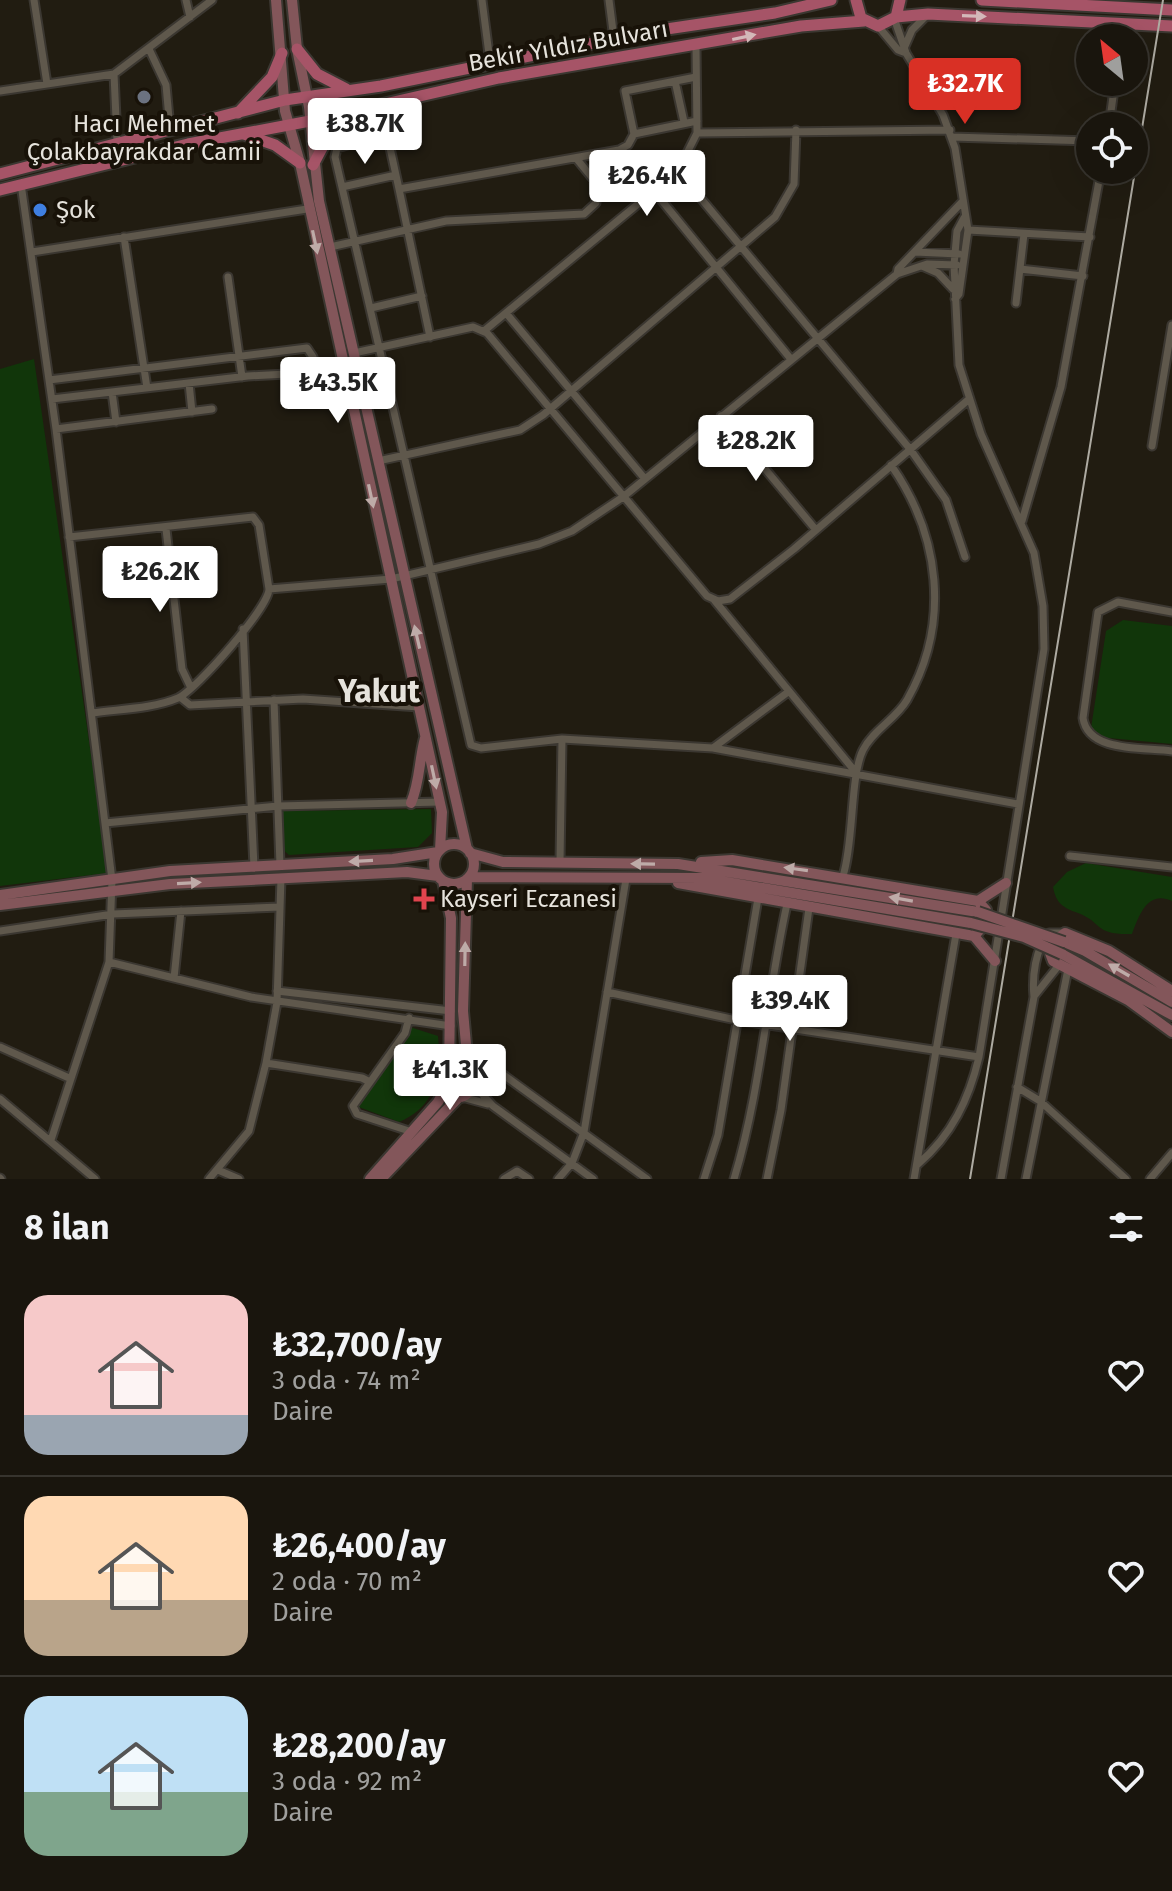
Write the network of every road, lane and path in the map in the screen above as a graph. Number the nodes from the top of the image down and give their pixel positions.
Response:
1 (186, 0) edge
2 (212, 0) edge
3 (276, 0) edge
4 (292, 0) edge
5 (482, 0) edge
6 (609, 0) edge
7 (856, 0) edge
8 (900, 0) edge
9 (982, 0) edge
10 (36, 1) edge
11 (827, 1) edge
12 (1152, 4) edge
13 (1172, 10) edge
14 (928, 14) junction
15 (190, 17) junction
16 (895, 18) junction
17 (864, 21) junction
18 (1123, 23) joint
19 (878, 26) junction
20 (1172, 26) edge
21 (614, 39) junction
22 (696, 46) junction
23 (149, 49) junction
24 (297, 49) junction
25 (905, 50) junction
26 (282, 53) junction
27 (490, 62) junction
28 (114, 74) junction
29 (696, 77) junction
30 (675, 81) junction
31 (47, 84) junction
32 (351, 90) junction
33 (0, 91) edge
34 (307, 96) junction
35 (285, 100) junction
36 (352, 112) junction
37 (236, 114) junction
38 (310, 121) junction
39 (697, 121) junction
40 (684, 122) junction
41 (289, 125) junction
42 (170, 129) junction
43 (796, 130) junction
44 (697, 133) junction
45 (243, 134) junction
46 (634, 134) junction
47 (951, 134) junction
48 (1076, 140) edge
49 (117, 141) junction
50 (576, 158) junction
51 (300, 163) junction
52 (313, 165) junction
53 (678, 171) junction
54 (0, 174) edge
55 (396, 175) junction
56 (21, 184) junction
57 (1099, 184) edge
58 (342, 187) junction
59 (399, 189) junction
60 (0, 190) edge
61 (654, 191) junction
62 (963, 201) junction
63 (307, 209) junction
64 (964, 218) junction
65 (408, 230) junction
66 (968, 230) junction
67 (1024, 234) junction
68 (124, 237) junction
69 (1090, 237) junction
70 (354, 242) junction
71 (743, 246) junction
72 (330, 247) junction
73 (32, 252) junction
74 (915, 252) junction
75 (955, 254) junction
76 (965, 255) junction
77 (920, 266) junction
78 (959, 266) junction
79 (716, 268) junction
80 (1020, 269) junction
81 (897, 274) junction
82 (1083, 276) junction
83 (228, 277) dead end
84 (954, 295) junction
85 (422, 296) junction
86 (1016, 303) dead end
87 (371, 308) junction
88 (506, 313) junction
89 (1172, 325) edge
90 (484, 331) junction
91 (817, 336) junction
92 (430, 337) junction
93 (381, 347) junction
94 (354, 353) junction
95 (240, 356) junction
96 (790, 358) junction
97 (144, 367) junction
98 (343, 371) junction
99 (316, 373) junction
100 (242, 377) junction
101 (49, 380) junction
102 (189, 383) junction
103 (147, 388) junction
104 (571, 390) junction
105 (112, 392) junction
106 (52, 399) junction
107 (968, 400) junction
108 (550, 408) junction
109 (212, 409) dead end
110 (192, 412) junction
111 (721, 416) junction
112 (116, 422) junction
113 (56, 429) junction
114 (1152, 446) dead end
115 (910, 449) junction
116 (405, 455) junction
117 (378, 461) junction
118 (891, 465) junction
119 (645, 479) junction
120 (623, 497) junction
121 (1022, 521) junction
122 (166, 529) junction
123 (816, 530) junction
124 (69, 537) junction
125 (965, 557) dead end
126 (431, 570) junction
127 (404, 576) junction
128 (391, 579) junction
129 (269, 589) junction
130 (714, 600) junction
131 (1172, 612) edge
132 (243, 629) junction
133 (191, 688) junction
134 (788, 692) junction
135 (180, 697) junction
136 (248, 700) junction
137 (274, 700) junction
138 (419, 707) junction
139 (92, 713) junction
140 (425, 736) junction
141 (562, 739) junction
142 (713, 748) junction
143 (1172, 751) edge
144 (858, 775) junction
145 (440, 802) junction
146 (411, 803) junction
147 (1018, 804) junction
148 (278, 806) junction
149 (252, 809) junction
150 (105, 823) junction
151 (439, 851) junction
152 (468, 851) junction
153 (1070, 856) dead end
154 (560, 861) junction
155 (678, 864) junction
156 (280, 865) junction
157 (254, 867) junction
158 (1172, 867) edge
159 (843, 876) junction
160 (281, 878) junction
161 (468, 878) junction
162 (657, 878) junction
163 (440, 879) junction
164 (626, 879) junction
165 (1006, 883) junction
166 (112, 885) junction
167 (0, 895) edge
168 (758, 898) junction
169 (787, 904) junction
170 (0, 905) edge
171 (280, 907) junction
172 (978, 907) junction
173 (809, 908) junction
174 (181, 911) junction
175 (113, 914) junction
176 (0, 931) edge
177 (956, 934) junction
178 (974, 936) junction
179 (1064, 943) junction
180 (995, 961) junction
181 (109, 962) junction
182 (1064, 967) junction
183 (174, 978) junction
184 (277, 991) junction
185 (1172, 991) edge
186 (607, 992) junction
187 (1034, 997) junction
188 (277, 1002) junction
189 (1172, 1002) edge
190 (451, 1011) junction
191 (1172, 1015) edge
192 (409, 1018) junction
193 (736, 1020) junction
194 (765, 1024) junction
195 (451, 1026) junction
196 (793, 1028) junction
197 (1172, 1032) edge
198 (0, 1047) edge
199 (465, 1047) junction
200 (934, 1050) junction
201 (979, 1057) junction
202 (266, 1063) junction
203 (69, 1078) junction
204 (470, 1079) junction
205 (370, 1082) junction
206 (448, 1082) junction
207 (1017, 1087) junction
208 (461, 1097) junction
209 (1040, 1101) junction
210 (2, 1104) edge
211 (493, 1106) junction
212 (412, 1132) junction
213 (584, 1132) junction
214 (51, 1140) junction
215 (1172, 1153) edge
216 (572, 1163) junction
217 (918, 1164) junction
218 (218, 1170) junction
219 (95, 1179) edge
220 (209, 1179) edge
221 (239, 1179) edge
222 (370, 1179) edge
223 (381, 1179) edge
224 (504, 1179) edge
225 (529, 1179) edge
226 (558, 1179) edge
227 (593, 1179) edge
228 (647, 1179) edge
229 (704, 1179) edge
230 (734, 1179) edge
231 (767, 1179) edge
232 (914, 1179) edge
233 (1001, 1179) edge
234 (1026, 1179) edge
235 (1126, 1179) edge
236 (1150, 1179) edge

1 - 15 street
2 - 15 street
3 - 26 street
4 - 24 street
5 - 27 street
6 - 21 street
7 - 17 main road
8 - 16 main road
9 - 12 main road
10 - 31 street
11 - 21 main road, Bekir Yıldız Bulvarı
12 - 13 main road
14 - 16 main road
14 -> 18 main road
14 - 25 street
15 - 23 street
16 - 19 main road
16 - 25 street
17 - 19 main road
22 -> 17 main road, Bekir Yıldız Bulvarı
18 - 20 main road
19 - 25 street
21 - 27 main road, Bekir Yıldız Bulvarı
22 - 29 street
22 - 36 main road, Bekir Yıldız Bulvarı
23 - 28 street
23 - 42 street
24 - 32 main road
24 - 34 street
25 - 47 street
26 - 35 street
26 - 37 main road
27 - 32 main road, Bekir Yıldız Bulvarı
28 - 31 street
28 - 49 street
29 - 30 street
29 - 39 street
30 - 40 street
30 - 46 street
31 - 33 street
32 - 34 main road, Bekir Yıldız Bulvarı
34 - 35 main road, Bekir Yıldız Bulvarı
34 - 38 street
35 - 37 main road, Bekir Yıldız Bulvarı
35 - 41 street
36 - 38 main road, Bekir Yıldız Bulvarı
36 - 52 main road
37 - 42 main road, Bekir Yıldız Bulvarı
38 - 41 main road, Bekir Yıldız Bulvarı
38 - 52 street
39 - 40 street
39 - 44 street
40 - 46 street
41 - 45 main road, Bekir Yıldız Bulvarı
41 - 51 street
42 - 49 main road, Bekir Yıldız Bulvarı
43 - 44 street
43 - 47 street
43 - 71 street
44 - 53 street
45 - 51 main road
45 - 56 main road, Bekir Yıldız Bulvarı
46 - 50 street
47 - 48 street
47 - 62 street
49 - 54 main road, Bekir Yıldız Bulvarı
50 - 59 street
50 - 65 street
51 - 63 street
52 - 72 street
53 - 61 street
53 - 71 street
55 - 58 street
55 - 58 street
55 - 59 street
56 - 60 main road, Bekir Yıldız Bulvarı
56 - 73 street
57 - 69 street
58 - 70 street
59 - 65 street
61 - 79 street
61 - 88 street
62 - 64 street
62 - 74 street
63 - 68 street
63 -> 98 street
64 - 66 street
64 - 75 street
65 - 70 street
65 - 85 street
66 - 67 street
66 - 76 street
67 - 69 street
67 - 80 street
68 - 73 street
68 - 97 street
69 - 82 street
70 - 72 street
70 - 87 street
71 - 79 street
71 - 91 street
72 - 94 street
73 - 101 street
74 - 75 street
74 - 81 street
75 - 76 street
75 - 78 street
76 - 78 street
77 - 78 street
77 - 81 street
77 - 84 street
78 - 84 street
79 - 96 street
79 - 104 street
80 - 82 street
80 - 86 street
81 - 91 street
82 - 121 street
83 - 95 street
84 - 107 street
85 - 87 street
85 - 92 street
87 - 93 street
88 - 90 street
88 - 104 street
89 - 114 street
90 - 92 street
90 - 108 street
91 - 96 street
91 - 115 street
92 - 93 street
93 - 94 street
93 - 116 street
94 - 117 street
95 - 97 street
95 - 99 street
95 - 100 street
96 - 111 street
97 - 101 street
97 - 103 street
98 - 99 street
98 -> 128 street
99 - 100 street
100 - 102 street
101 - 106 street
102 - 103 street
102 - 110 street
103 - 105 street
104 - 108 street
104 - 119 street
105 - 106 street
105 - 112 street
106 - 113 street
107 - 115 street
107 - 121 street
108 - 116 street
108 - 120 street
109 - 110 street
110 - 112 street
111 - 119 street
111 - 123 street
112 - 113 street
113 - 124 street
115 - 118 street
115 - 125 street
116 - 117 street
116 - 126 street
117 - 127 street
118 - 123 street
118 - 144 street
119 - 120 street
120 - 126 street
120 - 130 street
121 - 147 street
122 - 124 street
122 - 129 street
122 - 133 street
123 - 130 street
124 - 139 street
126 - 127 street
126 - 141 street
127 - 128 street
152 -> 127 street
128 - 129 street
128 - 138 street
129 - 132 street
130 - 134 street
131 - 143 street
132 - 133 street
132 - 136 street
133 - 135 street
134 - 142 street
134 - 144 street
135 - 136 street
135 - 139 street
136 - 137 street
136 - 149 street
137 - 138 street
137 - 148 street
138 - 140 street
139 - 150 street
140 -> 145 street
140 - 146 street
141 - 142 street
141 - 154 street
142 - 144 street
144 - 147 street
144 - 159 street
145 - 146 street
145 - 151 street
146 - 148 street
147 - 165 street
148 - 149 street
148 - 156 street
149 - 150 street
149 - 157 street
150 - 166 street
151 - 152 street
151 -> 156 street
151 - 163 street
152 - 154 street
152 - 161 street
153 - 158 street
155 -> 154 street
159 -> 155 street
172 -> 155 street
156 - 157 street
157 - 166 street
159 - 172 street
160 - 163 street
166 -> 160 street
160 - 171 street
161 - 163 street
161 - 164 street
199 -> 161 street
162 - 164 street
162 - 168 street
162 - 179 street, bridge
163 - 190 street
164 - 186 street
165 - 172 street
165 - 180 street
166 - 167 street
166 - 170 street
166 - 175 street
168 - 169 street
168 - 193 street
169 - 173 street
169 - 194 street
171 - 174 street
171 - 184 street
172 - 178 street
172 - 179 street, bridge
173 - 177 street
173 - 196 street
174 - 175 street
174 - 183 street
175 - 176 street
175 - 181 street
177 - 178 street
177 - 200 street
178 - 180 street
179 - 182 street
179 - 185 street
179 - 187 street
189 -> 179 street
179 - 191 street
180 - 201 street
181 - 183 street
181 - 203 street
182 - 187 street
182 - 197 street
182 - 209 street
183 - 188 street
184 - 188 street
184 - 190 street
186 - 193 street
186 - 213 street
187 - 207 street
188 - 192 street
188 - 202 street
190 - 195 street
192 - 195 street
192 - 205 street
193 - 194 street
193 - 229 street
194 - 196 street
194 - 230 street
195 - 206 street
196 - 200 street
196 - 231 street
198 - 203 street
199 - 204 street
199 - 213 street
200 - 201 street
200 - 217 street
201 - 217 street
202 - 205 street
202 - 218 street
203 - 214 street
204 - 206 street
204 - 208 street
204 - 211 street
205 - 212 street
206 - 208 street
206 - 212 street
207 - 209 street
207 - 233 street
208 - 211 street
208 - 223 street
209 - 234 street
209 - 235 street
210 - 214 street
211 - 216 street
212 - 222 street
213 - 216 street
213 - 228 street
214 - 219 street
215 - 236 street
216 - 226 street
216 - 227 street
217 - 232 street
218 - 220 street
218 - 221 street
224 - 225 street

